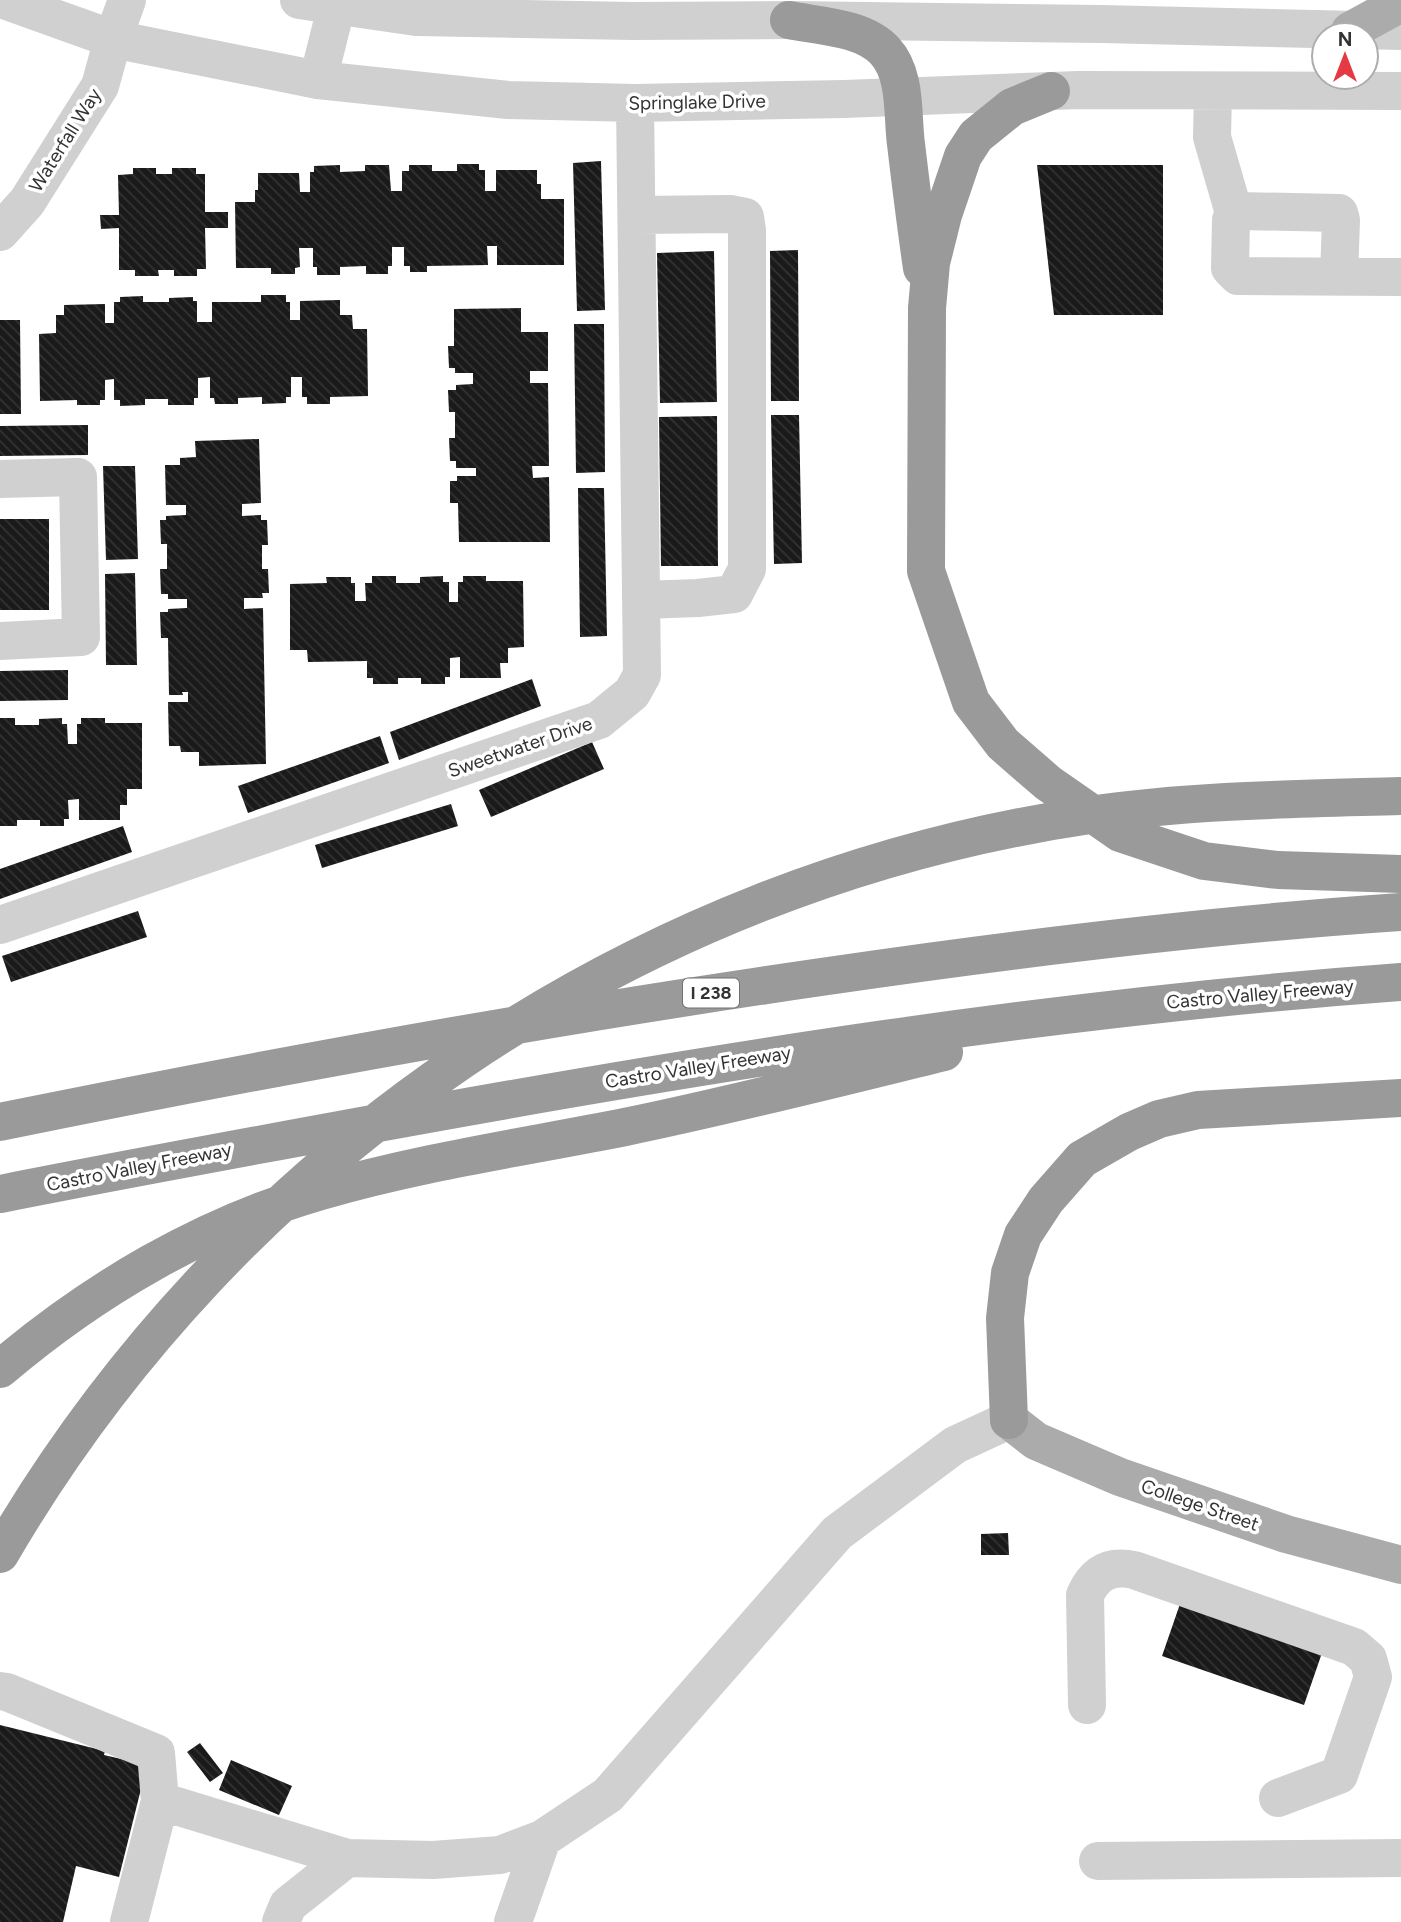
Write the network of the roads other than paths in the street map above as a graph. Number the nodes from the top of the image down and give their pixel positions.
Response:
1 (4, 0) edge
2 (127, 0) edge
3 (299, 0) edge
4 (338, 3) edge
5 (1401, 3) edge
6 (1100, 12) edge
7 (789, 20) junction
8 (1368, 21) edge
9 (1310, 28) edge
10 (1380, 31) edge
11 (1401, 31) edge
12 (113, 39) junction
13 (318, 80) junction
14 (1051, 91) junction
15 (1213, 91) junction
16 (1401, 91) edge
17 (902, 96) junction
18 (635, 103) junction
19 (1234, 213) junction
20 (637, 215) junction
21 (0, 232) edge
22 (1339, 276) junction
23 (1401, 276) edge
24 (927, 308) junction
25 (0, 479) edge
26 (642, 600) junction
27 (0, 641) edge
28 (1401, 796) edge
29 (1401, 874) edge
30 (1401, 912) edge
31 (0, 925) edge
32 (1401, 982) edge
33 (1137, 1006) junction
34 (1401, 1098) edge
35 (0, 1122) edge
36 (0, 1194) edge
37 (0, 1369) edge
38 (1009, 1420) junction
39 (0, 1553) edge
40 (1401, 1565) edge
41 (0, 1691) edge
42 (1087, 1705) dead end
43 (1278, 1798) dead end
44 (160, 1801) junction
45 (541, 1839) junction
46 (347, 1858) junction
47 (1401, 1858) edge
48 (1098, 1861) dead end
49 (129, 1922) edge
50 (281, 1922) edge
51 (513, 1922) edge

1 - 12 street, Springlake Drive
2 - 12 street, Waterfall Way
3 - 4 street
4 - 7 street
4 - 13 street
5 - 8 main road
6 - 7 street
6 - 9 street
7 - 17 highway
10 - 11 street
12 - 13 street, Springlake Drive
12 - 21 street, Waterfall Way
13 - 18 street, Springlake Drive
14 - 15 street, Springlake Drive
14 - 17 street, Springlake Drive
14 - 24 highway
15 - 16 street, Springlake Drive
15 - 19 street
17 - 18 street, Springlake Drive
17 - 24 highway
18 - 20 street, Sweetwater Drive
19 - 22 street
19 - 22 street
20 - 26 street, Sweetwater Drive
20 - 26 street
22 - 23 street
24 - 29 highway
25 - 27 street
26 - 31 street, Sweetwater Drive
28 - 39 highway
30 - 35 highway, I 238
32 - 33 highway, Castro Valley Freeway
33 - 36 highway, Castro Valley Freeway
33 - 37 highway
34 - 38 highway
38 - 40 main road, College Street
38 - 45 street
41 - 44 street
42 - 43 street
44 - 46 street
44 - 49 street
45 - 46 street
45 - 51 street
46 - 50 street
47 - 48 street

